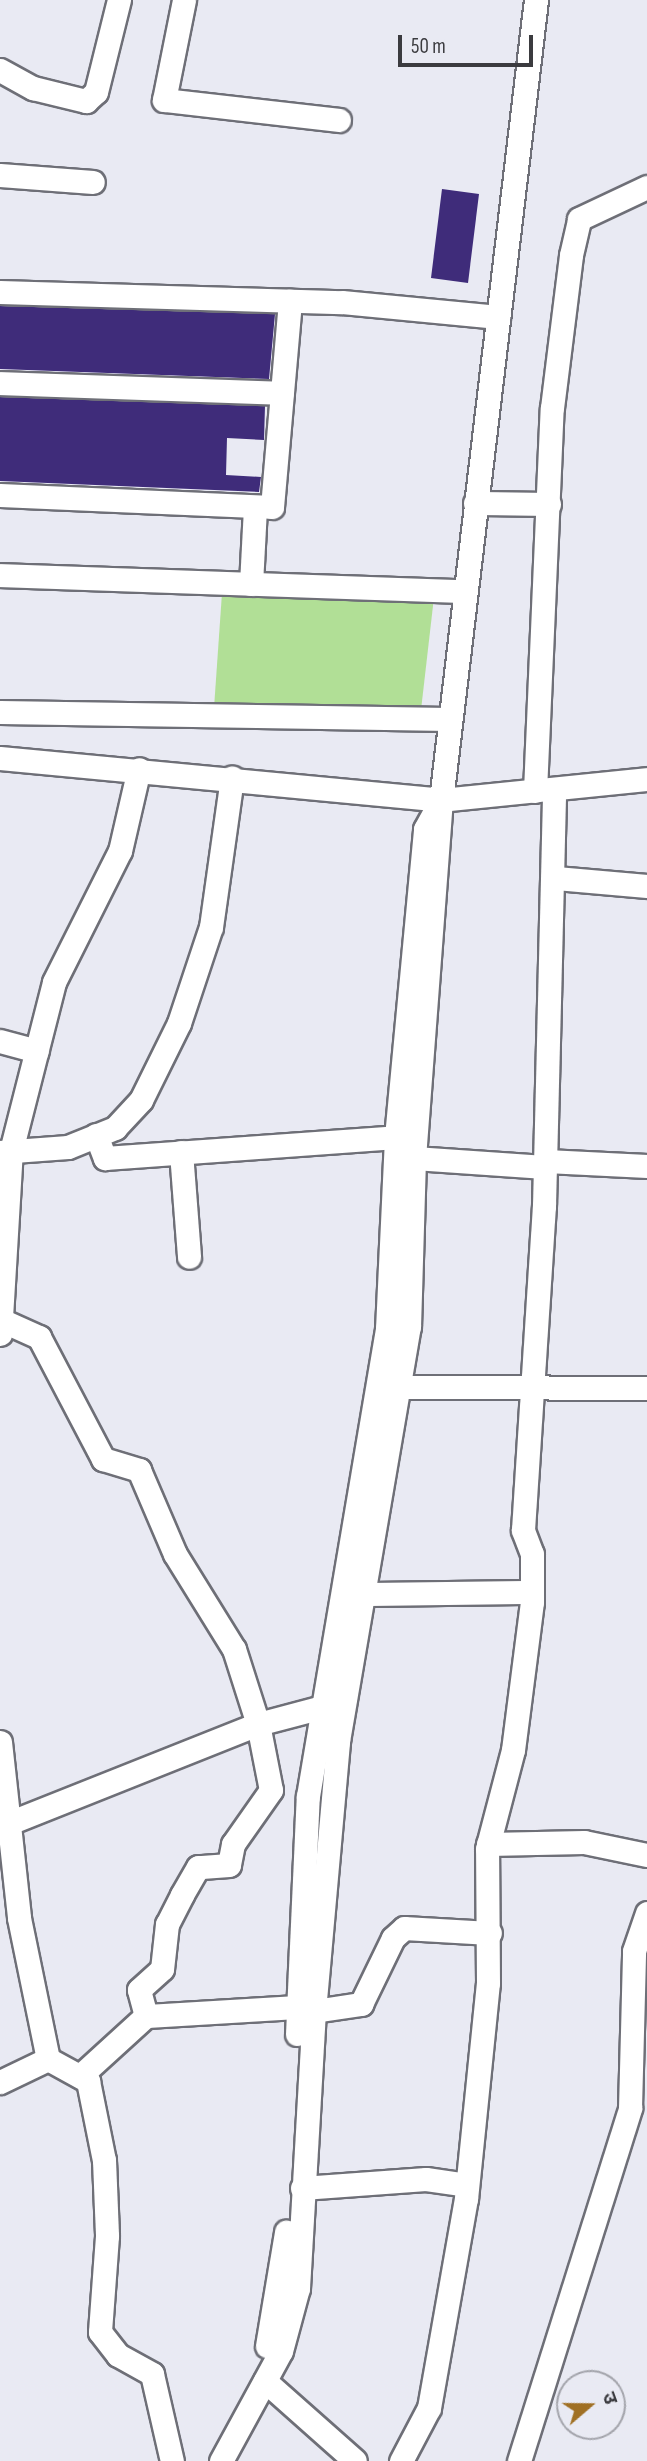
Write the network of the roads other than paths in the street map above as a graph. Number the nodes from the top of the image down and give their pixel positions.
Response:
1 (119, 0) edge
2 (184, 0) edge
3 (536, 0) edge
4 (0, 70) edge
5 (339, 120) dead end
6 (0, 175) edge
7 (93, 183) dead end
8 (647, 187) edge
9 (0, 292) edge
10 (290, 302) junction
11 (498, 317) junction
12 (0, 383) edge
13 (282, 393) junction
14 (0, 495) edge
15 (475, 503) junction
16 (549, 505) junction
17 (255, 507) junction
18 (0, 575) edge
19 (251, 584) junction
20 (465, 591) junction
21 (0, 712) edge
22 (449, 719) junction
23 (0, 758) edge
24 (139, 769) junction
25 (232, 777) junction
26 (647, 779) edge
27 (545, 791) junction
28 (441, 800) junction
29 (556, 878) junction
30 (647, 886) edge
31 (0, 1041) edge
32 (37, 1051) junction
33 (96, 1135) junction
34 (396, 1137) junction
35 (6, 1152) edge
36 (181, 1152) junction
37 (414, 1158) junction
38 (546, 1164) junction
39 (647, 1166) edge
40 (189, 1257) dead end
41 (1, 1320) edge
42 (0, 1334) edge
43 (532, 1385) junction
44 (402, 1387) junction
45 (647, 1388) edge
46 (532, 1592) junction
47 (361, 1594) junction
48 (322, 1707) junction
49 (258, 1724) junction
50 (0, 1742) edge
51 (9, 1823) junction
52 (488, 1844) junction
53 (647, 1855) edge
54 (647, 1913) edge
55 (490, 1933) junction
56 (306, 2009) junction
57 (146, 2016) junction
58 (48, 2059) junction
59 (80, 2076) junction
60 (0, 2082) edge
61 (639, 2110) edge
62 (467, 2185) junction
63 (302, 2188) junction
64 (265, 2381) junction
65 (172, 2461) edge
66 (207, 2461) edge
67 (221, 2461) edge
68 (355, 2461) edge
69 (401, 2461) edge
70 (519, 2461) edge

1 - 4 street
2 - 5 street
3 - 11 street
6 - 7 street
8 - 16 street
9 - 10 street
10 - 11 street
10 - 13 street
11 - 15 street
12 - 13 street
13 - 17 street
14 - 17 street
15 - 16 street
15 - 20 street
16 - 27 street
17 - 19 street
18 - 19 street
19 - 20 street
20 - 22 street
21 - 22 street
22 - 28 street
23 - 24 street
24 - 25 street
24 - 32 street
25 - 28 street
25 - 33 street
26 - 27 street
27 - 28 street
27 - 29 street
28 - 34 street
28 - 37 street
29 - 30 street
29 - 38 street
31 - 32 street
32 - 35 street
33 - 35 street
33 - 36 street
34 - 36 street
34 - 48 street
35 - 41 street
36 - 40 street
37 - 38 street
37 - 44 street
38 - 39 street
38 - 43 street
41 - 42 street
41 - 49 street
43 - 44 street
43 - 45 street
43 - 46 street
44 - 47 street
46 - 47 street
46 - 52 street
47 - 56 street
48 - 49 street
48 - 56 street
49 - 51 street
49 - 57 street
50 - 51 street
51 - 58 street
52 - 53 street
52 - 55 street
54 - 61 street
55 - 56 street
55 - 62 street
56 - 57 street
56 - 63 street
56 - 66 street
57 - 59 street
58 - 59 street
58 - 60 street
59 - 65 street
61 - 70 street
62 - 63 street
62 - 69 street
63 - 64 street
64 - 67 street
64 - 68 street

